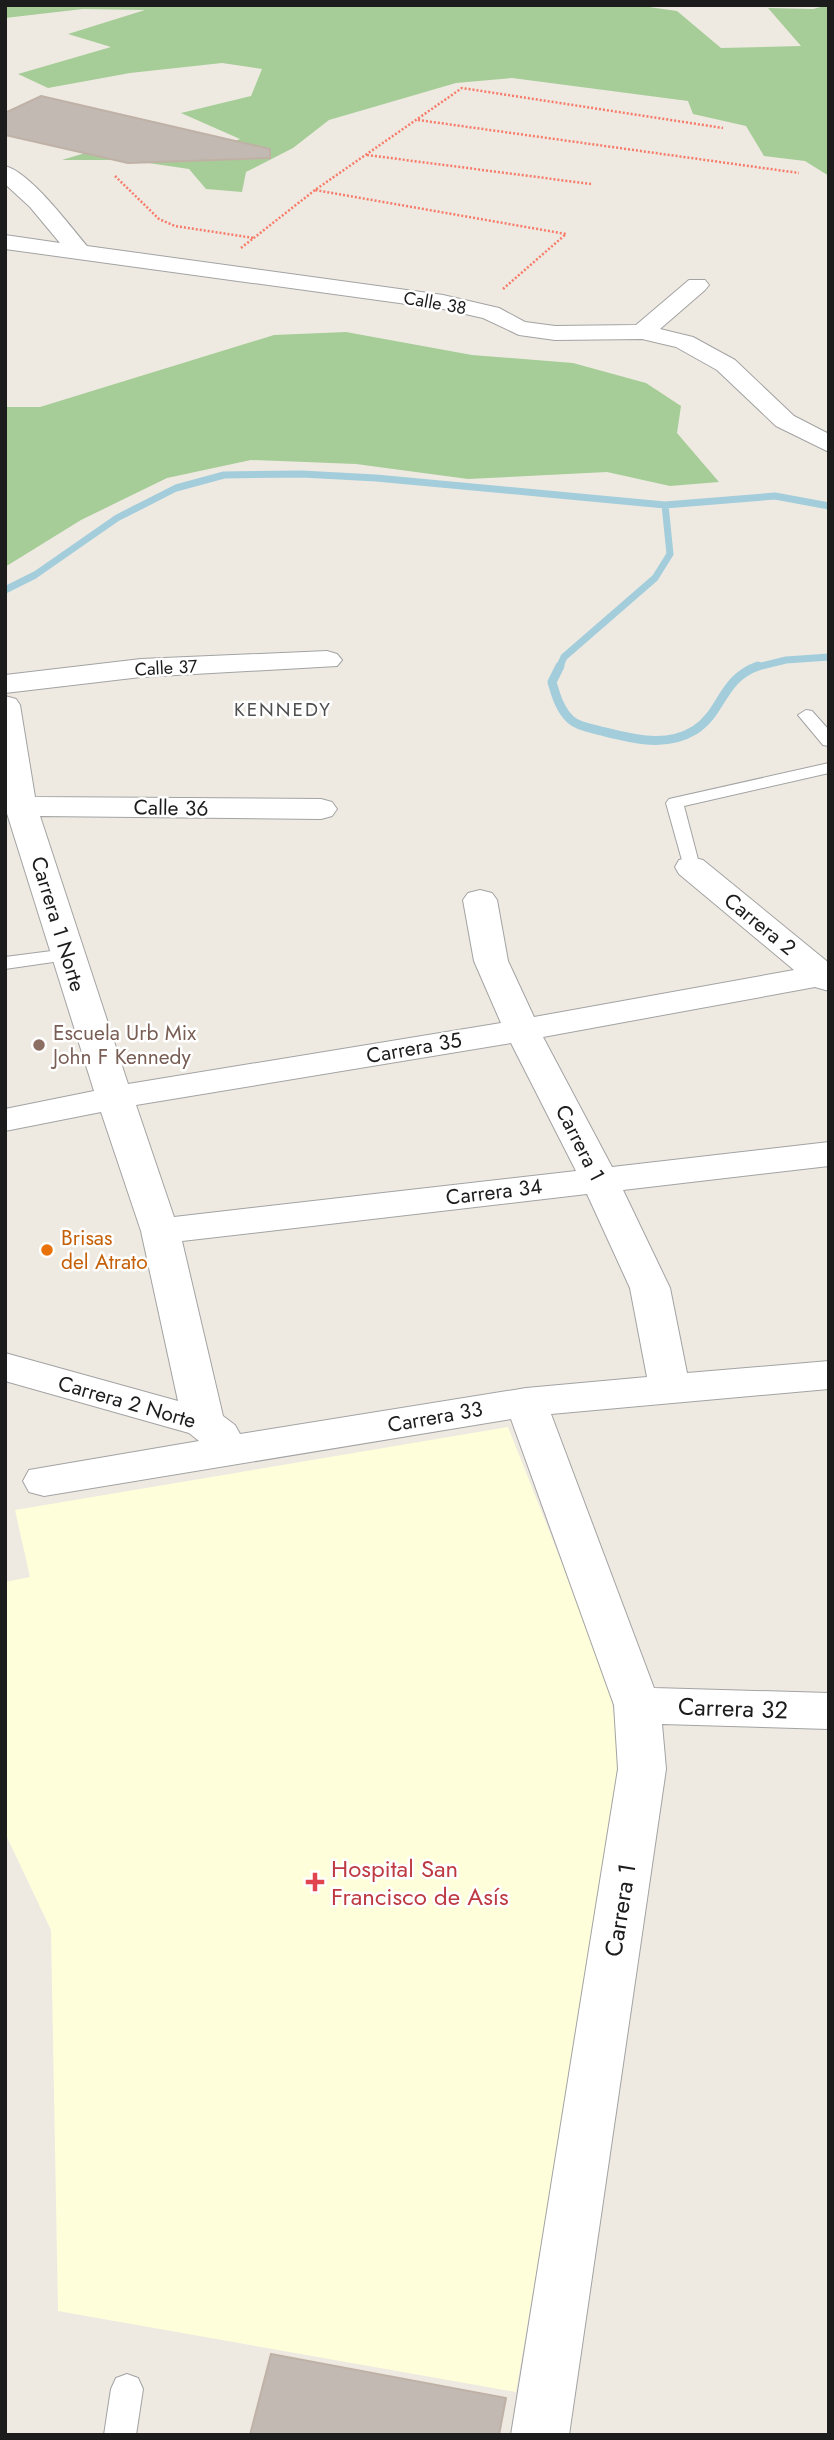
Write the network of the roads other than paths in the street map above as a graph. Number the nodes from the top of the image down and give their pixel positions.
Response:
1 (5, 172) edge
2 (5, 242) edge
3 (79, 252) junction
4 (696, 285) dead end
5 (642, 332) junction
6 (829, 444) edge
7 (327, 660) dead end
8 (5, 684) edge
9 (5, 705) edge
10 (806, 715) dead end
11 (829, 741) edge
12 (10, 768) edge
13 (829, 768) edge
14 (321, 809) dead end
15 (19, 826) edge
16 (691, 867) joint
17 (480, 900) dead end
18 (67, 955) junction
19 (5, 962) edge
20 (825, 978) edge
21 (522, 1030) junction
22 (114, 1098) junction
23 (5, 1120) edge
24 (829, 1154) edge
25 (600, 1180) junction
26 (160, 1231) junction
27 (5, 1367) edge
28 (829, 1375) edge
29 (670, 1389) junction
30 (526, 1402) junction
31 (204, 1423) junction
32 (242, 1450) junction
33 (44, 1481) dead end
34 (637, 1704) junction
35 (829, 1711) edge
36 (127, 2389) dead end
37 (120, 2435) edge
38 (540, 2435) edge

1 - 3 street
2 - 3 street, Calle 38
3 - 5 street, Calle 38
4 - 5 street
5 - 6 street, Calle 38
7 - 8 street, Calle 37
9 - 12 street, Carrera 1 Norte
10 - 11 lane
12 - 15 street, Carrera 1 Norte
13 - 16 lane
14 - 15 street, Calle 36
15 - 18 street, Carrera 1 Norte
16 - 20 street, Carrera 2
17 - 21 street, Carrera 1
18 - 19 lane
18 - 22 street, Carrera 1 Norte
20 - 21 street, Carrera 35
21 - 22 street, Carrera 35
21 - 25 street, Carrera 1
22 - 23 street, Carrera 35
22 - 26 street, Carrera 1 Norte
24 - 25 street, Carrera 34
25 - 26 street, Carrera 34
25 - 29 street, Carrera 1
26 - 31 street, Carrera 1 Norte
27 - 31 street, Carrera 2 Norte
28 - 29 street, Carrera 33
29 - 30 street, Carrera 33
30 - 32 street, Carrera 33
30 - 34 street, Carrera 1
31 - 32 street, Carrera 2 Norte
32 - 33 street, Carrera 33
34 - 35 street, Carrera 32
34 - 38 street, Carrera 1
36 - 37 lane

